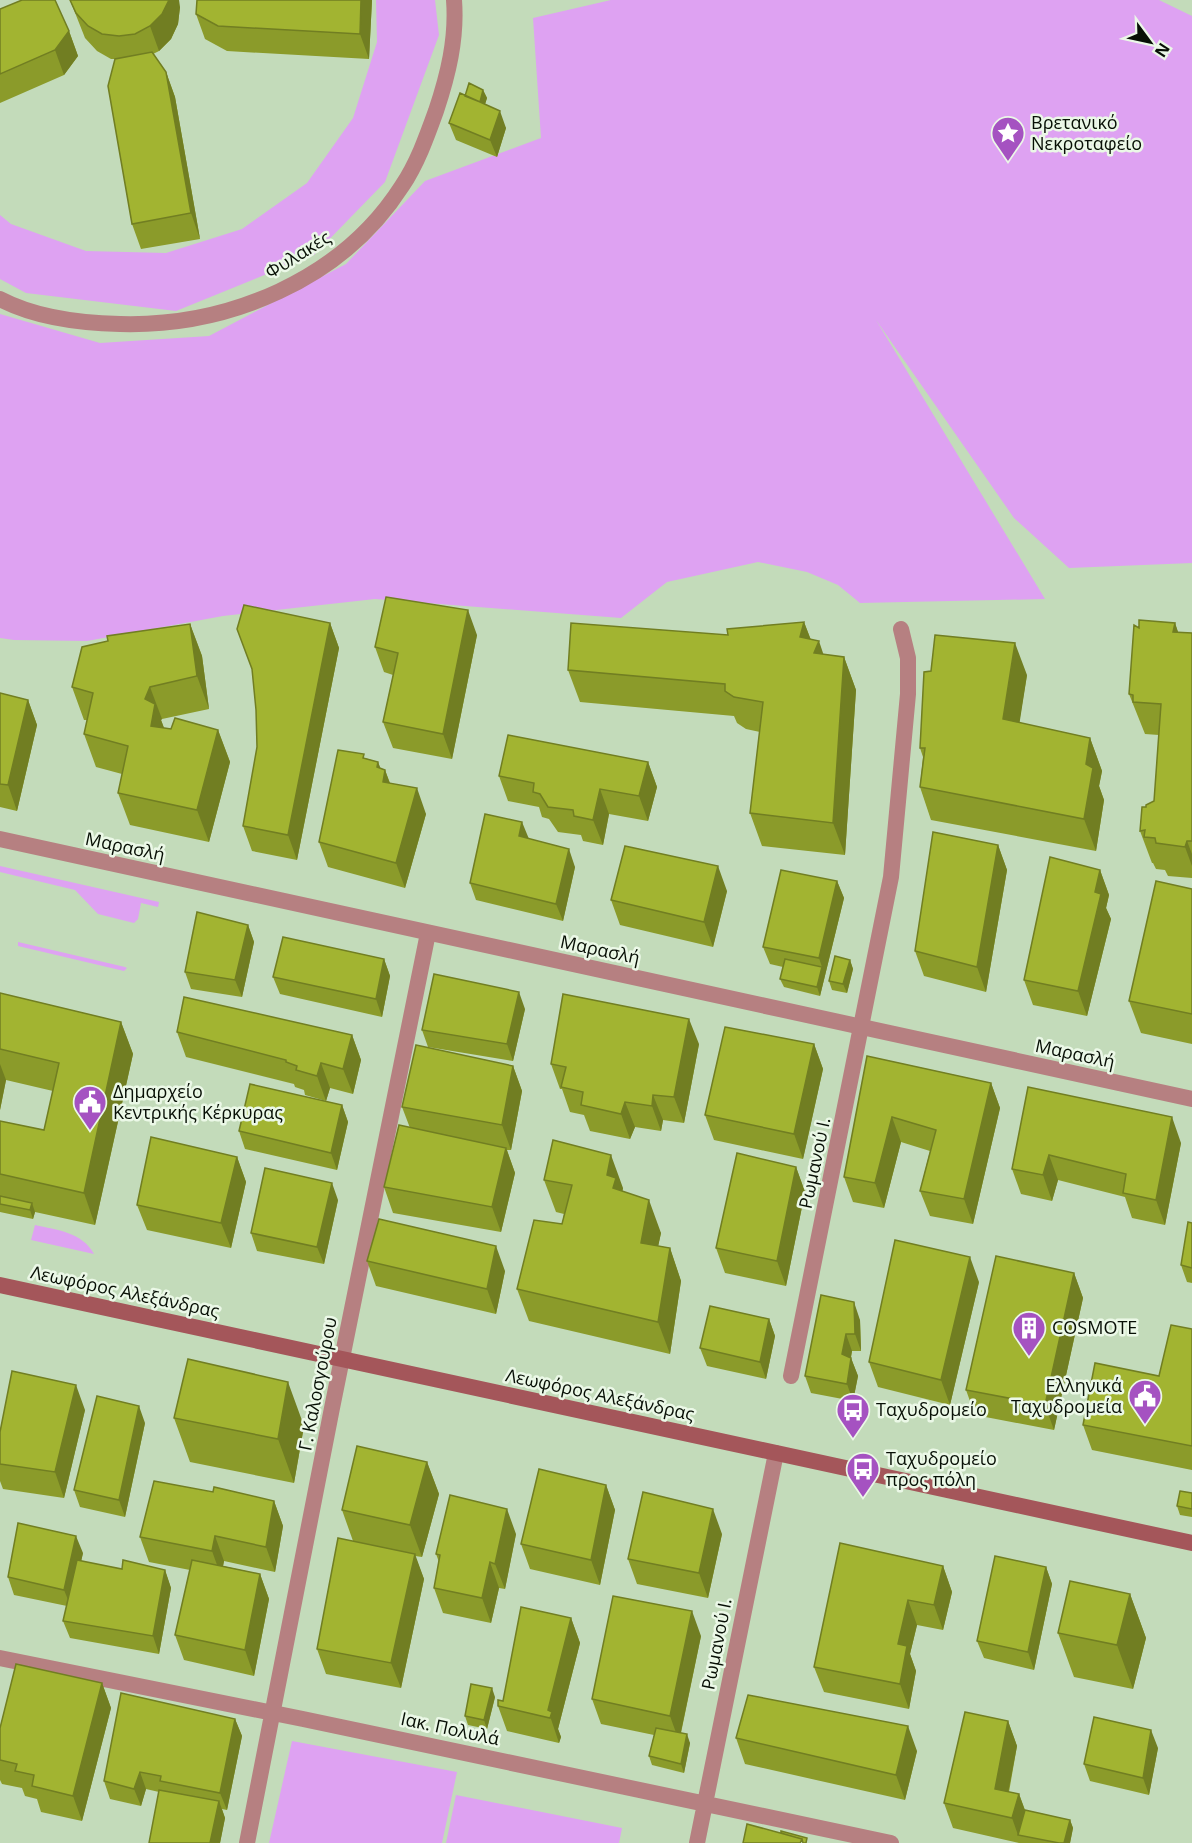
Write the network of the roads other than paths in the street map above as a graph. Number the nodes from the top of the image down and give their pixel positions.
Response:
1 (454, 0) edge
2 (0, 299) edge
3 (901, 629) dead end
4 (0, 839) edge
5 (428, 933) junction
6 (862, 1028) junction
7 (1192, 1099) edge
8 (0, 1285) edge
9 (342, 1359) junction
10 (791, 1376) dead end
11 (776, 1453) junction
12 (1192, 1543) edge
13 (0, 1658) edge
14 (273, 1713) junction
15 (705, 1802) junction
16 (248, 1843) edge
17 (697, 1843) edge
18 (891, 1843) edge

1 - 2 street, Φυλακές
3 - 6 street, Ρωμανού Ι.
4 - 5 street, Μαρασλή
5 - 6 street, Μαρασλή
5 - 9 street, Γ. Καλοσγούρου
6 - 7 street, Μαρασλή
6 - 10 street, Ρωμανού Ι.
8 - 9 main road, Λεωφόρος Αλεξάνδρας
9 - 11 main road, Λεωφόρος Αλεξάνδρας
9 - 14 street, Γ. Καλοσγούρου
11 - 12 main road, Λεωφόρος Αλεξάνδρας
11 - 15 street, Ρωμανού Ι.
13 - 14 street, Ιακ. Πολυλά
14 - 15 street, Ιακ. Πολυλά
14 - 16 street, Γ. Καλοσγούρου
15 - 17 street, Ρωμανού Ι.
15 - 18 street, Ιακ. Πολυλά

